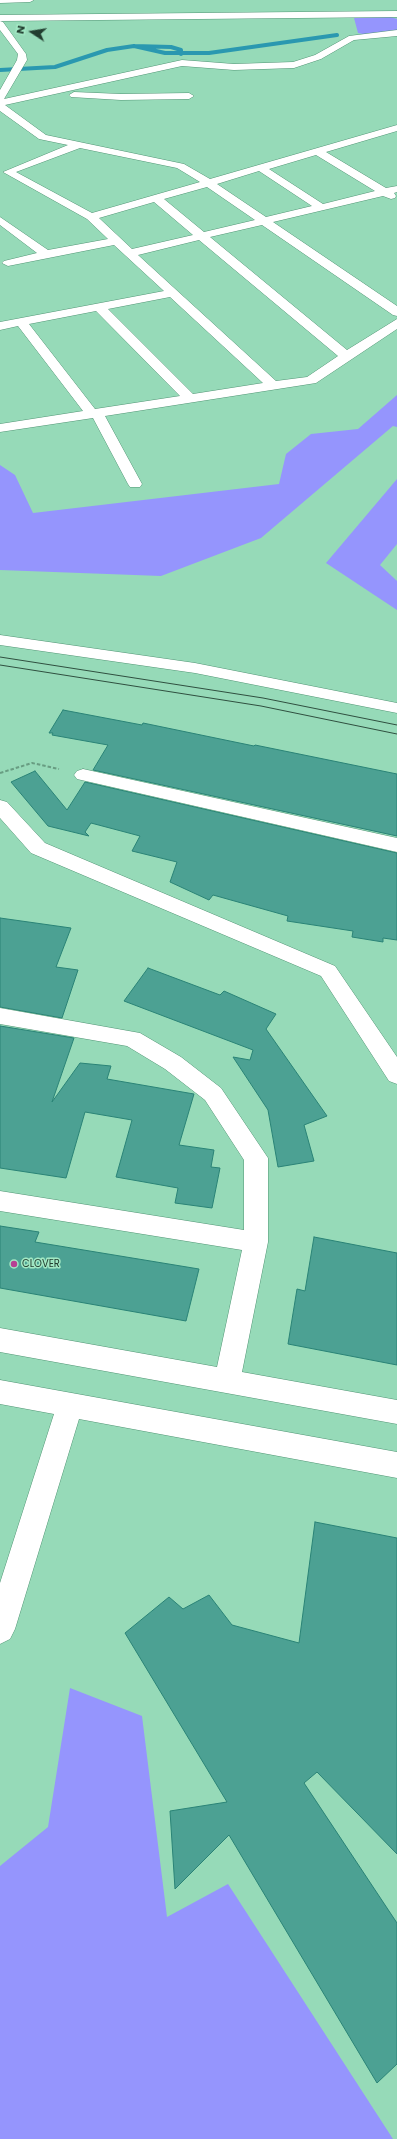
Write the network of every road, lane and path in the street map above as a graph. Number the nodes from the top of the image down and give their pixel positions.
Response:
1 (30, 0) edge
2 (0, 1) edge
3 (158, 6) dead end
4 (346, 14) junction
5 (397, 14) edge
6 (160, 16) junction
7 (0, 18) edge
8 (0, 24) edge
9 (397, 33) edge
10 (352, 38) junction
11 (31, 96) junction
12 (189, 96) dead end
13 (0, 98) edge
14 (0, 103) edge
15 (0, 106) edge
16 (397, 128) edge
17 (378, 134) junction
18 (391, 141) dead end
19 (78, 145) junction
20 (317, 151) junction
21 (261, 168) junction
22 (209, 183) junction
23 (397, 189) edge
24 (384, 192) junction
25 (157, 199) junction
26 (397, 200) edge
27 (322, 207) junction
28 (91, 217) junction
29 (0, 220) edge
30 (263, 221) junction
31 (202, 236) junction
32 (116, 241) junction
33 (131, 253) junction
34 (46, 254) junction
35 (8, 263) dead end
36 (173, 293) junction
37 (99, 307) junction
38 (397, 312) edge
39 (21, 322) junction
40 (397, 323) edge
41 (0, 326) edge
42 (346, 356) junction
43 (272, 386) junction
44 (189, 398) junction
45 (95, 413) junction
46 (0, 428) edge
47 (136, 484) dead end
48 (0, 640) edge
49 (397, 708) edge
50 (0, 772) edge
51 (83, 774) joint
52 (0, 806) edge
53 (397, 845) edge
54 (0, 1016) edge
55 (397, 1075) edge
56 (0, 1201) edge
57 (256, 1242) junction
58 (0, 1340) edge
59 (227, 1381) junction
60 (0, 1392) edge
61 (70, 1406) junction
62 (397, 1412) edge
63 (397, 1465) edge
64 (0, 1629) edge

1 - 2 street
3 - 6 street
4 - 5 street
4 - 6 street
4 - 10 street
6 - 7 street
8 - 13 street
9 - 10 street
10 - 11 street
11 - 12 street
11 - 14 street
15 - 19 street
16 - 17 street
17 - 18 street
17 - 20 street
19 - 22 street
19 - 28 street
20 - 21 street
20 - 24 street
21 - 22 street
21 - 27 street
22 - 25 street
22 - 30 street
23 - 24 street
24 - 26 street
24 - 27 street
25 - 28 street
25 - 31 street
27 - 30 street
28 - 32 street
29 - 34 street
30 - 31 street
30 - 38 street
31 - 33 street
31 - 42 street
32 - 33 street
32 - 34 street
33 - 36 street
34 - 35 street
36 - 37 street
36 - 43 street
37 - 39 street
37 - 44 street
39 - 41 street
39 - 45 street
40 - 42 street
42 - 43 street
43 - 44 street
44 - 45 street
45 - 46 street
45 - 47 street
48 - 49 street
50 - 51 path
51 - 53 street
52 - 55 street
54 - 57 street
56 - 57 street
57 - 59 street
58 - 59 street
59 - 62 street
60 - 61 street
61 - 63 street
61 - 64 street

